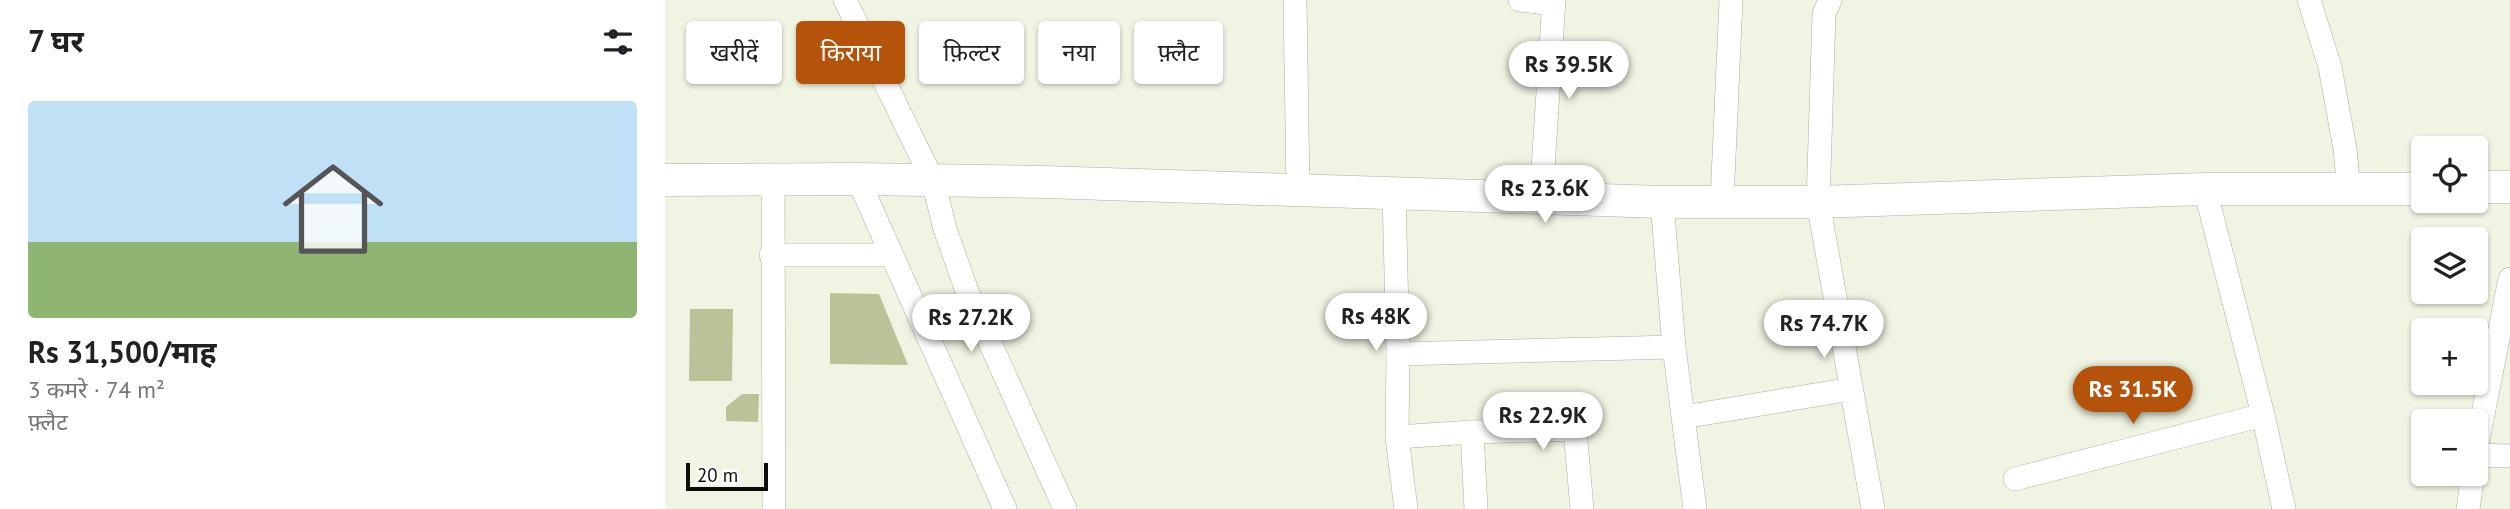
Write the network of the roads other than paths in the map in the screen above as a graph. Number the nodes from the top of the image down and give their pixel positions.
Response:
1 (845, 0) edge
2 (1295, 0) edge
3 (1520, 0) edge
4 (1731, 0) edge
5 (1830, 0) edge
6 (2309, 0) edge
7 (1554, 2) edge
8 (858, 178) junction
9 (773, 179) junction
10 (665, 180) edge
11 (933, 181) junction
12 (2488, 187) edge
13 (2510, 187) edge
14 (1298, 189) junction
15 (2204, 189) junction
16 (2411, 189) edge
17 (2349, 190) junction
18 (1394, 192) junction
19 (1541, 199) junction
20 (1722, 201) junction
21 (1662, 202) junction
22 (1818, 202) junction
23 (771, 255) junction
24 (890, 255) junction
25 (2510, 279) edge
26 (1674, 347) junction
27 (1398, 354) junction
28 (1851, 389) junction
29 (2484, 409) edge
30 (2263, 415) junction
31 (1683, 417) junction
32 (1472, 432) junction
33 (1397, 437) junction
34 (2488, 455) edge
35 (2510, 456) edge
36 (2015, 479) dead end
37 (2471, 486) edge
38 (773, 509) edge
39 (1005, 509) edge
40 (1065, 509) edge
41 (1406, 509) edge
42 (1476, 509) edge
43 (1582, 509) edge
44 (1695, 509) edge
45 (1873, 509) edge
46 (2284, 509) edge
47 (2468, 509) edge

1 - 11 street
2 - 14 street
3 - 7 street
4 - 20 street
5 - 22 street
6 - 17 street
7 - 19 street
8 - 9 main road
8 - 11 main road
8 - 24 street
9 - 10 main road
9 - 23 street
11 - 14 main road
11 - 40 street
12 - 13 main road
14 - 18 main road
15 - 17 main road
15 - 22 main road
15 - 30 street
16 - 17 main road
18 - 19 main road
18 - 27 street
19 - 21 main road
20 - 21 main road
20 - 22 main road
21 - 26 street
22 - 28 street
23 - 24 street
23 - 38 street
24 - 39 street
25 - 29 street
26 - 27 street
26 - 31 street
27 - 33 street
28 - 31 street
28 - 45 street
30 - 36 street
30 - 46 street
31 - 44 street
32 - 33 street
32 - 42 street
32 - 43 street
33 - 41 street
34 - 35 street
37 - 47 street

